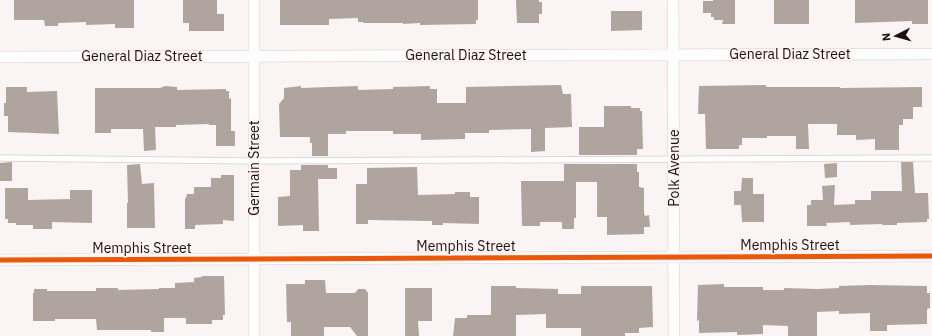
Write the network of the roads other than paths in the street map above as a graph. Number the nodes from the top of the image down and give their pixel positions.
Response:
1 (254, 0) edge
2 (673, 0) edge
3 (673, 54) junction
4 (932, 54) edge
5 (254, 56) junction
6 (0, 57) edge
7 (0, 158) edge
8 (932, 158) edge
9 (673, 159) junction
10 (254, 161) junction
11 (932, 256) edge
12 (674, 257) junction
13 (254, 259) junction
14 (0, 260) edge
15 (254, 336) edge
16 (674, 336) edge

1 - 5 street, Germain Street
2 - 3 street, Polk Avenue
3 - 4 street, General Diaz Street
3 - 5 street, General Diaz Street
3 - 9 street, Polk Avenue
5 - 6 street, General Diaz Street
5 - 10 street, Germain Street
7 - 10 lane
8 - 9 lane
9 - 10 lane
9 - 12 street, Polk Avenue
10 - 13 street, Germain Street
11 - 12 street, Memphis Street
12 - 13 street, Memphis Street
12 - 16 street, Polk Avenue
13 - 14 street, Memphis Street
13 - 15 street, Germain Street

